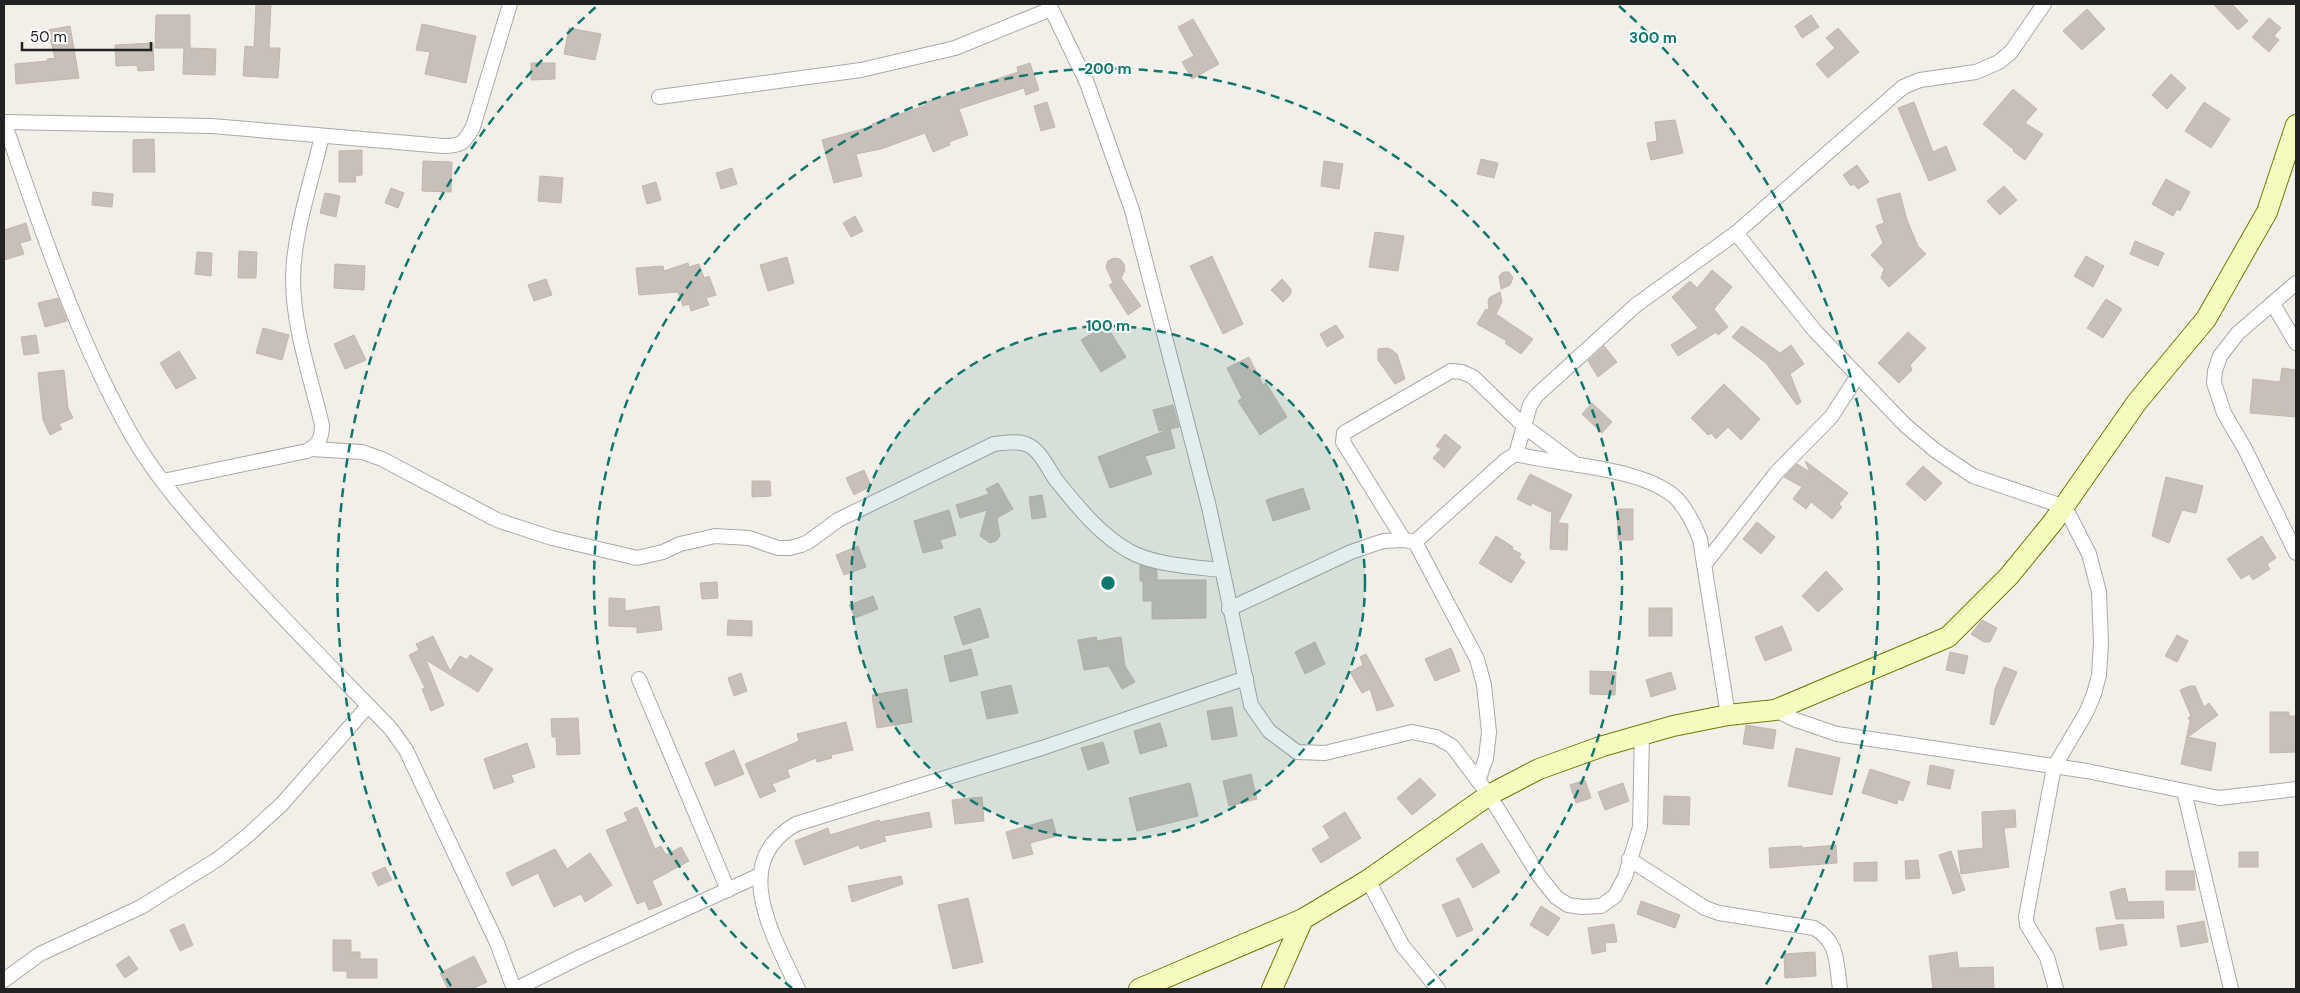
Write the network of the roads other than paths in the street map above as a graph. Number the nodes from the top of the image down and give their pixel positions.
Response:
1 (510, 4) edge
2 (2044, 4) edge
3 (1050, 6) edge
4 (659, 97) dead end
5 (4, 122) edge
6 (2296, 125) edge
7 (322, 136) junction
8 (1736, 233) junction
9 (2296, 283) edge
10 (2272, 304) junction
11 (2296, 343) edge
12 (1857, 377) junction
13 (1525, 427) junction
14 (311, 449) junction
15 (1516, 454) junction
16 (1576, 464) junction
17 (163, 481) junction
18 (2065, 506) junction
19 (1410, 541) junction
20 (2296, 553) edge
21 (1704, 565) junction
22 (1222, 570) junction
23 (1229, 609) junction
24 (1246, 678) junction
25 (639, 679) dead end
26 (368, 706) junction
27 (1775, 710) junction
28 (1728, 715) junction
29 (1642, 734) junction
30 (2054, 768) junction
31 (1484, 788) junction
32 (2296, 789) edge
33 (2184, 791) junction
34 (1630, 859) junction
35 (760, 875) junction
36 (1368, 880) junction
37 (728, 890) junction
38 (1303, 919) junction
39 (4, 980) edge
40 (515, 989) edge
41 (798, 989) edge
42 (1139, 989) edge
43 (1272, 989) edge
44 (1438, 989) edge
45 (1840, 989) edge
46 (2056, 989) edge
47 (2232, 989) edge

1 - 7 street
2 - 8 street
3 - 4 street
3 - 22 street
5 - 7 street
5 - 17 street
6 - 18 street
7 - 14 street
8 - 12 street
8 - 13 street
9 - 10 street
10 - 11 street
10 - 20 street
12 - 18 street
12 - 21 street
13 - 15 street
13 - 16 street
13 - 19 street
14 - 17 street
14 - 22 street
15 - 16 street
15 - 19 street
16 - 21 street
17 - 26 street
18 - 27 street
18 - 30 street
19 - 23 street
19 - 31 street
21 - 28 street
22 - 23 street
23 - 24 street
24 - 31 street
24 - 35 street
25 - 37 street
26 - 39 street
26 - 40 street
27 - 28 street
27 - 30 street
28 - 29 street
29 - 31 street
29 - 34 street
30 - 33 street
30 - 46 street
31 - 34 street
31 - 36 street
32 - 33 street
33 - 47 street
34 - 45 street
35 - 37 street
35 - 41 street
36 - 38 street
36 - 44 street
37 - 40 street
38 - 42 street
38 - 43 street

